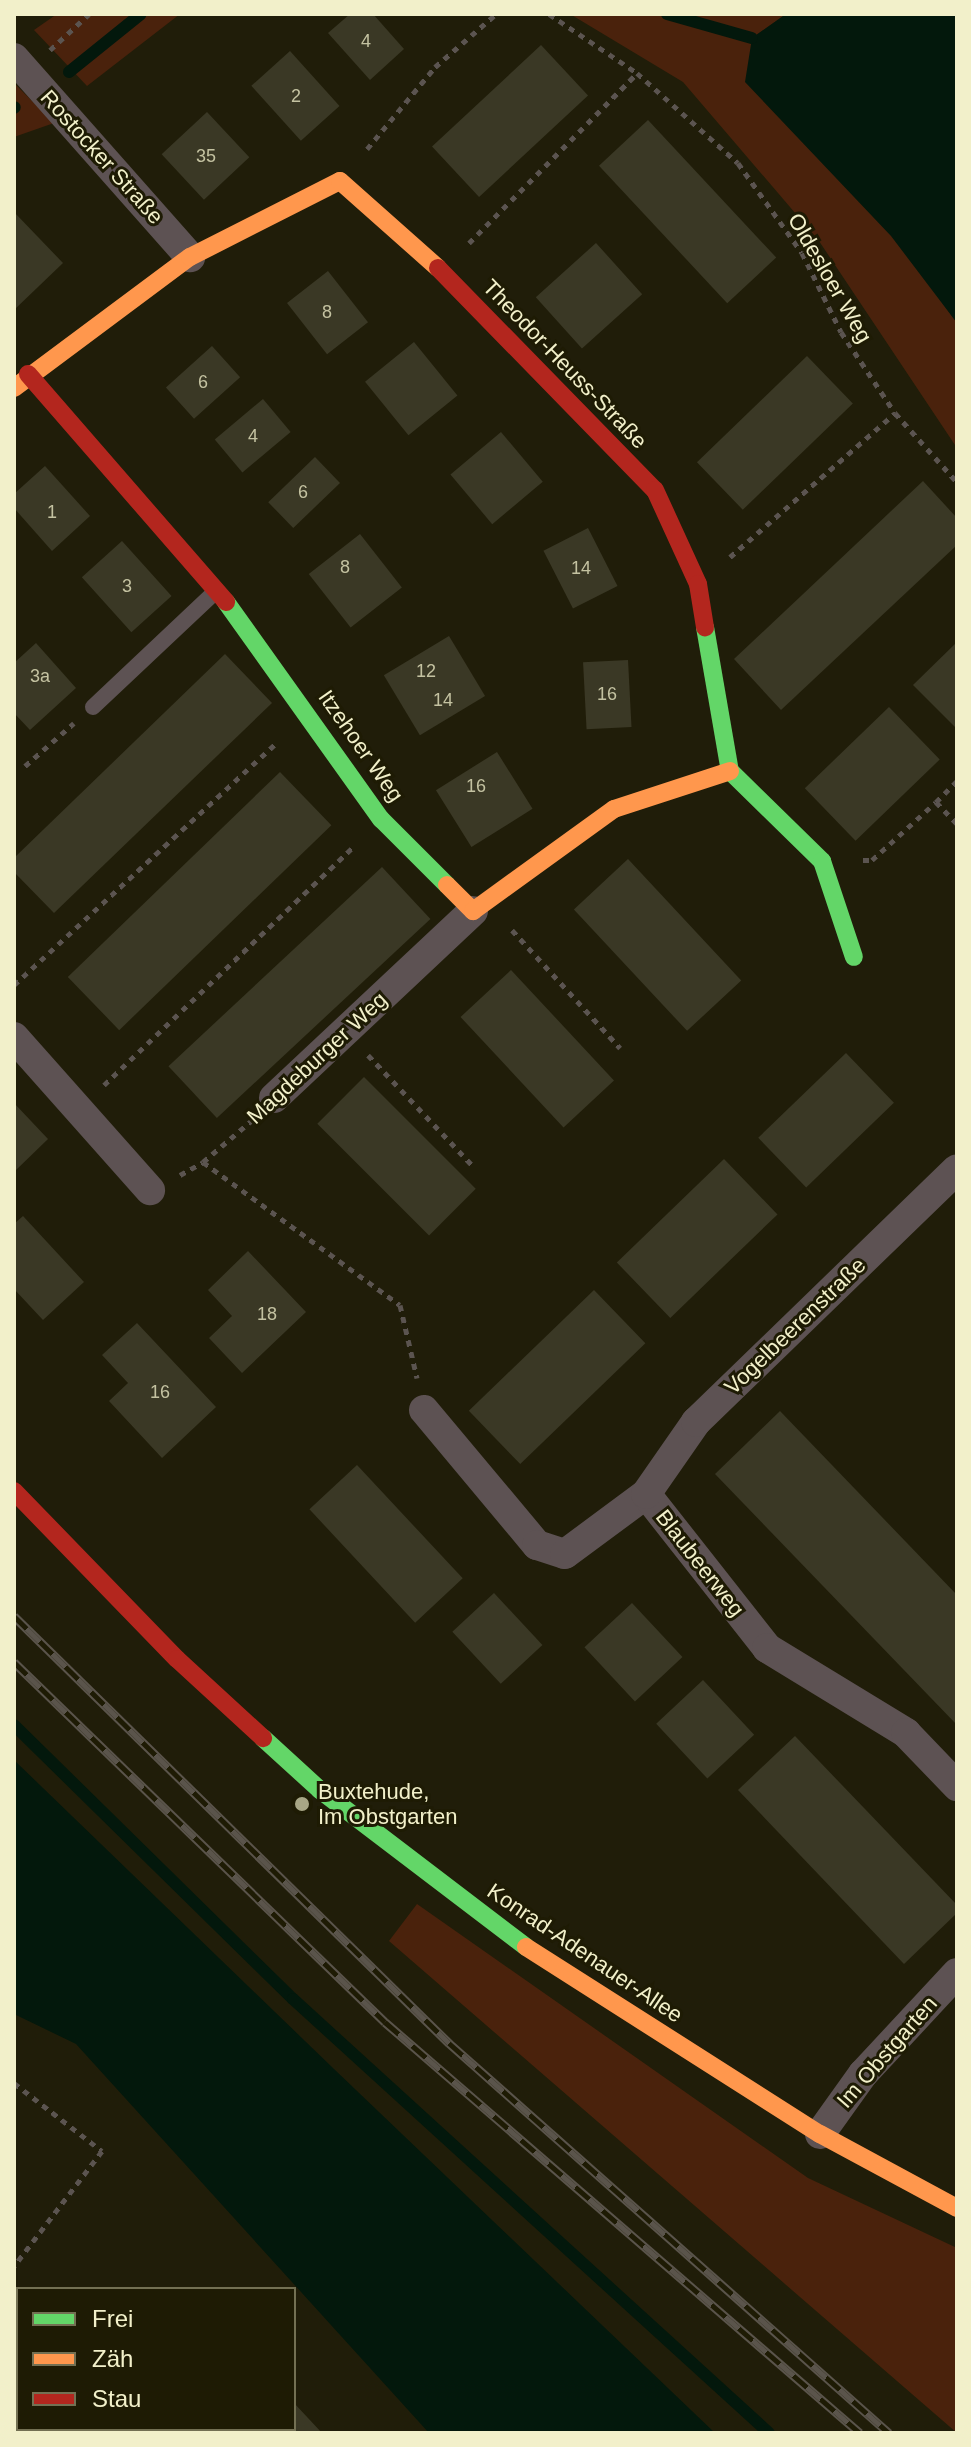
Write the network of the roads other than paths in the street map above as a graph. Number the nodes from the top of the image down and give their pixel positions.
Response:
1 (14, 58) edge
2 (190, 257) junction
3 (28, 374) junction
4 (14, 388) edge
5 (217, 589) junction
6 (93, 707) road end
7 (730, 771) junction
8 (480, 906) junction
9 (854, 957) dead end
10 (14, 1037) edge
11 (274, 1098) road end
12 (957, 1169) edge
13 (150, 1190) road end
14 (424, 1410) road end
15 (14, 1491) edge
16 (646, 1494) junction
17 (957, 1786) edge
18 (957, 1973) edge
19 (820, 2134) junction
20 (957, 2208) edge

1 - 2 street, Rostocker Straße
2 - 3 street
2 - 7 street, Theodor-Heuss-Straße
3 - 4 street
3 - 5 street, Itzehoer Weg
5 - 6 lane
5 - 8 street, Itzehoer Weg
7 - 8 street
7 - 9 street
8 - 11 street, Magdeburger Weg
10 - 13 street
12 - 16 street, Vogelbeerenstraße
14 - 16 street, Blaubeerweg
15 - 19 street, Konrad-Adenauer-Allee
16 - 17 street, Blaubeerweg
18 - 19 street, Im Obstgarten
19 - 20 street, Konrad-Adenauer-Allee

